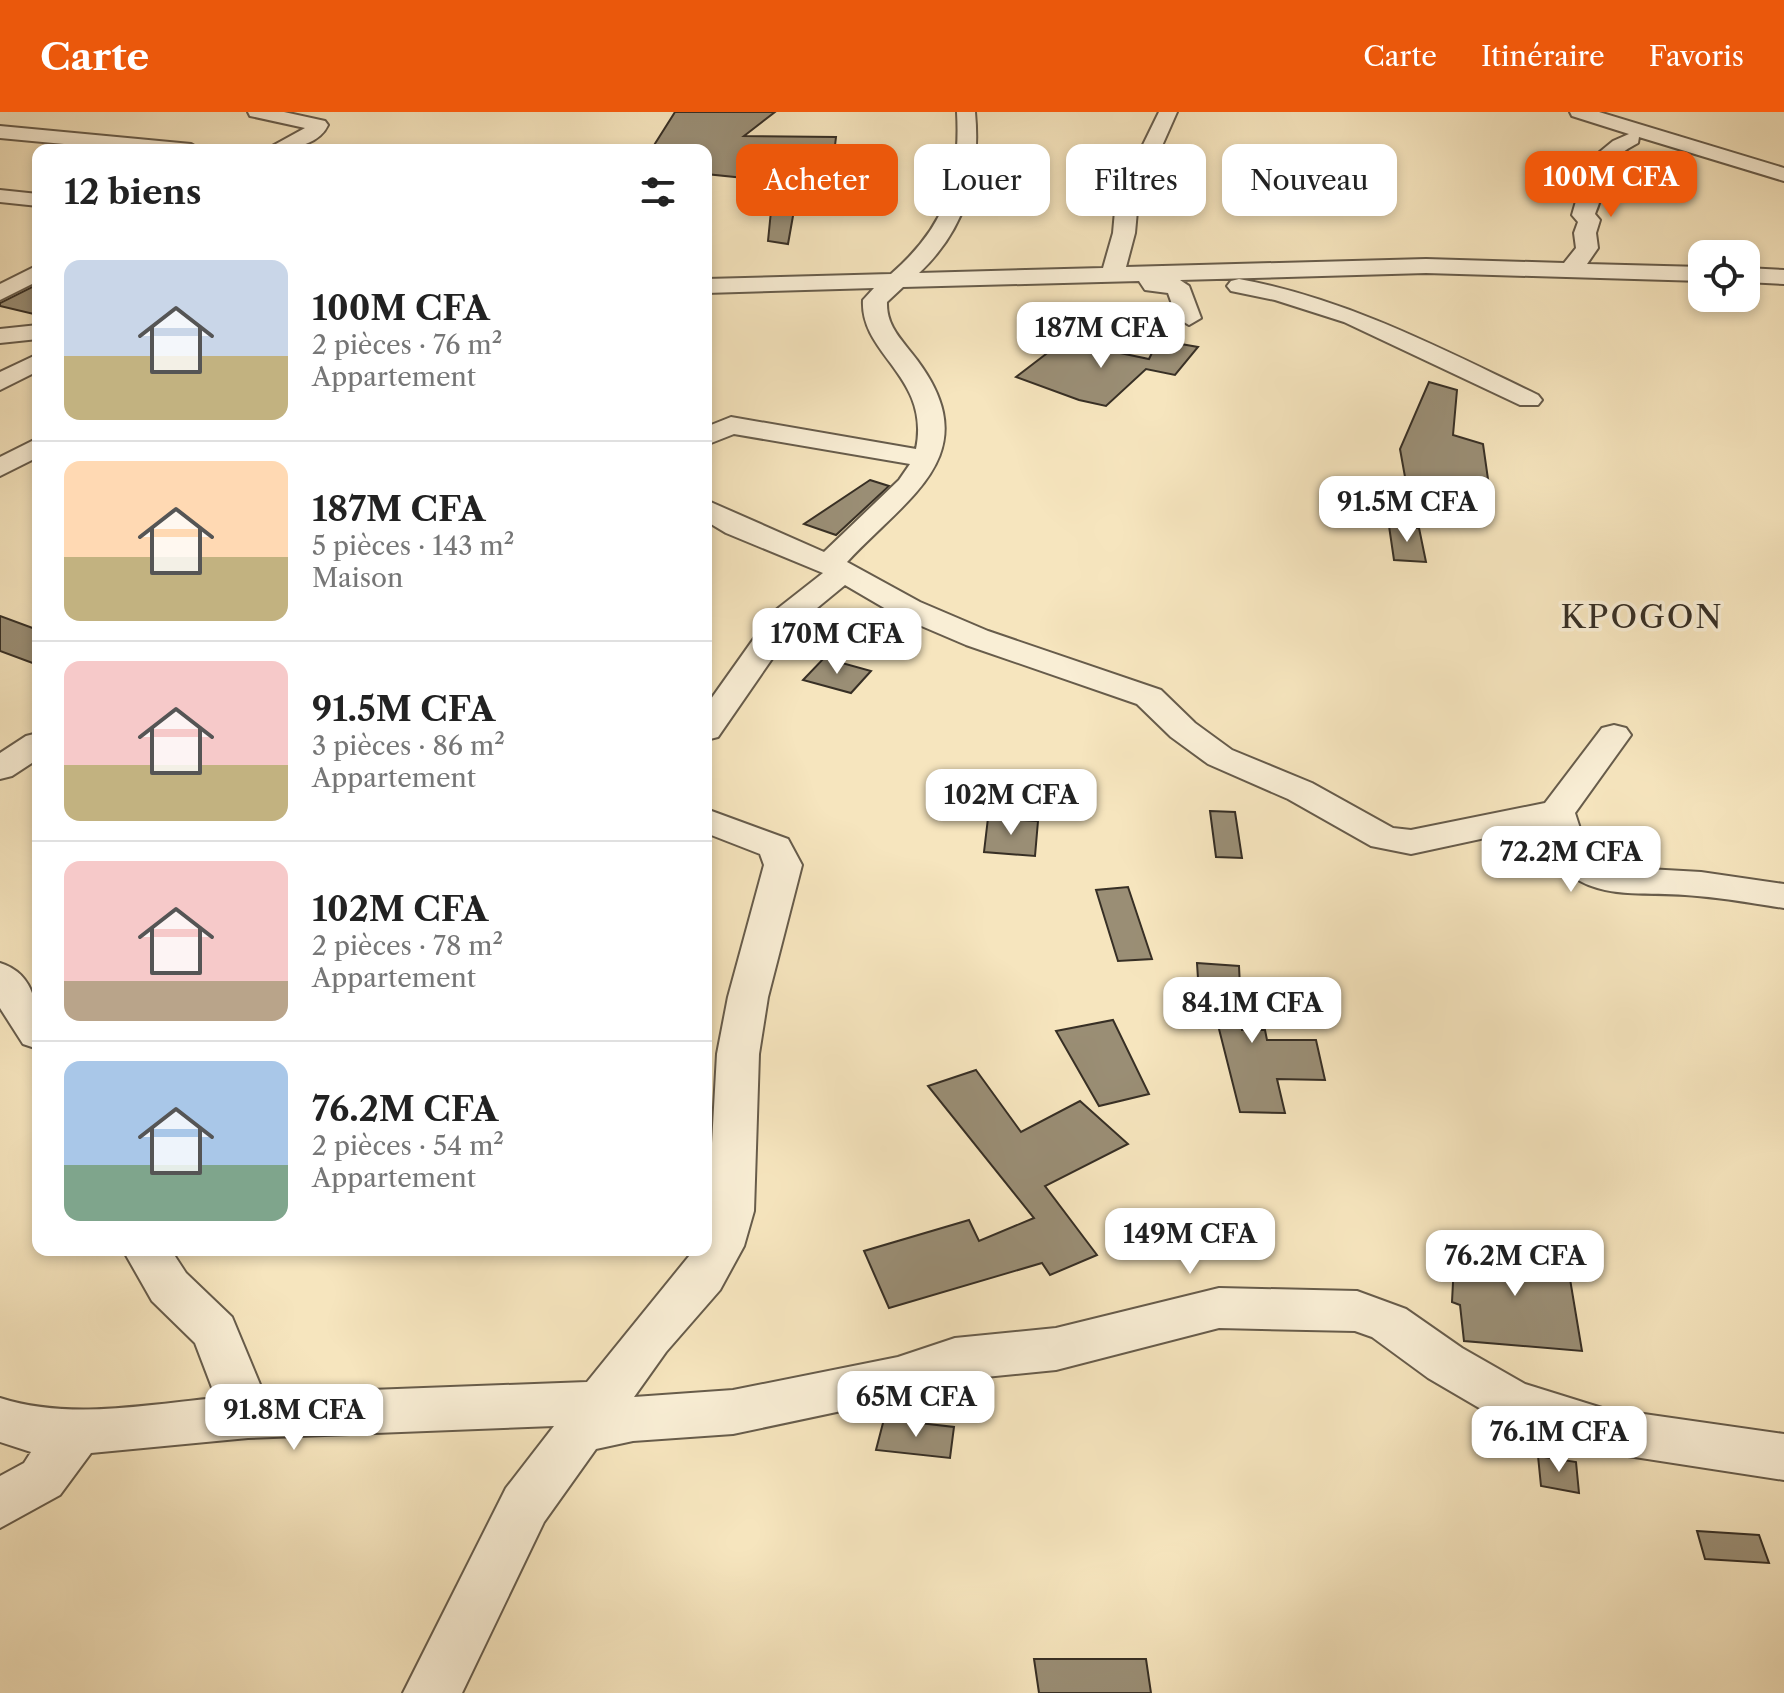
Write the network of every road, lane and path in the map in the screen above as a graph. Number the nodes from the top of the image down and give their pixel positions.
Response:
1 (257, 112) edge
2 (966, 112) edge
3 (1168, 112) edge
4 (1579, 112) edge
5 (0, 132) edge
6 (1631, 139) dead end
7 (127, 144) edge
8 (285, 144) edge
9 (1784, 175) edge
10 (0, 196) edge
11 (32, 199) edge
12 (1571, 270) junction
13 (1688, 274) edge
14 (32, 275) edge
15 (1147, 275) junction
16 (1760, 276) edge
17 (1112, 277) junction
18 (1784, 277) edge
19 (894, 282) junction
20 (712, 286) edge
21 (1177, 286) junction
22 (0, 293) edge
23 (1189, 318) dead end
24 (32, 333) edge
25 (0, 336) edge
26 (32, 364) edge
27 (0, 382) edge
28 (1529, 400) dead end
29 (712, 434) edge
30 (32, 449) edge
31 (927, 459) junction
32 (0, 468) edge
33 (712, 513) edge
34 (836, 568) junction
35 (712, 721) edge
36 (1614, 735) dead end
37 (32, 747) edge
38 (0, 769) edge
39 (1557, 812) junction
40 (712, 822) edge
41 (1782, 892) edge
42 (0, 977) edge
43 (32, 1025) edge
44 (150, 1256) edge
45 (248, 1416) junction
46 (591, 1416) junction
47 (0, 1420) edge
48 (77, 1431) junction
49 (1784, 1457) edge
50 (0, 1504) edge
51 (432, 1693) edge

1 - 8 street
2 - 19 street
3 - 17 street
4 - 9 street
5 - 7 street
6 - 12 street
10 - 11 street
12 - 13 street
12 - 15 street
14 - 22 street
15 - 17 street
15 - 21 street
16 - 18 street
17 - 19 street
19 - 20 street
19 - 31 street
21 - 23 street
21 - 28 street
24 - 25 street
26 - 27 street
29 - 31 street
30 - 32 street
31 - 34 street
33 - 34 street
34 - 35 street
34 - 39 street
36 - 39 street
37 - 38 street
39 - 41 street
40 - 46 street
42 - 43 street
44 - 45 street
45 - 46 street
45 - 48 street
46 - 49 street
46 - 51 street
47 - 48 street
48 - 50 street

